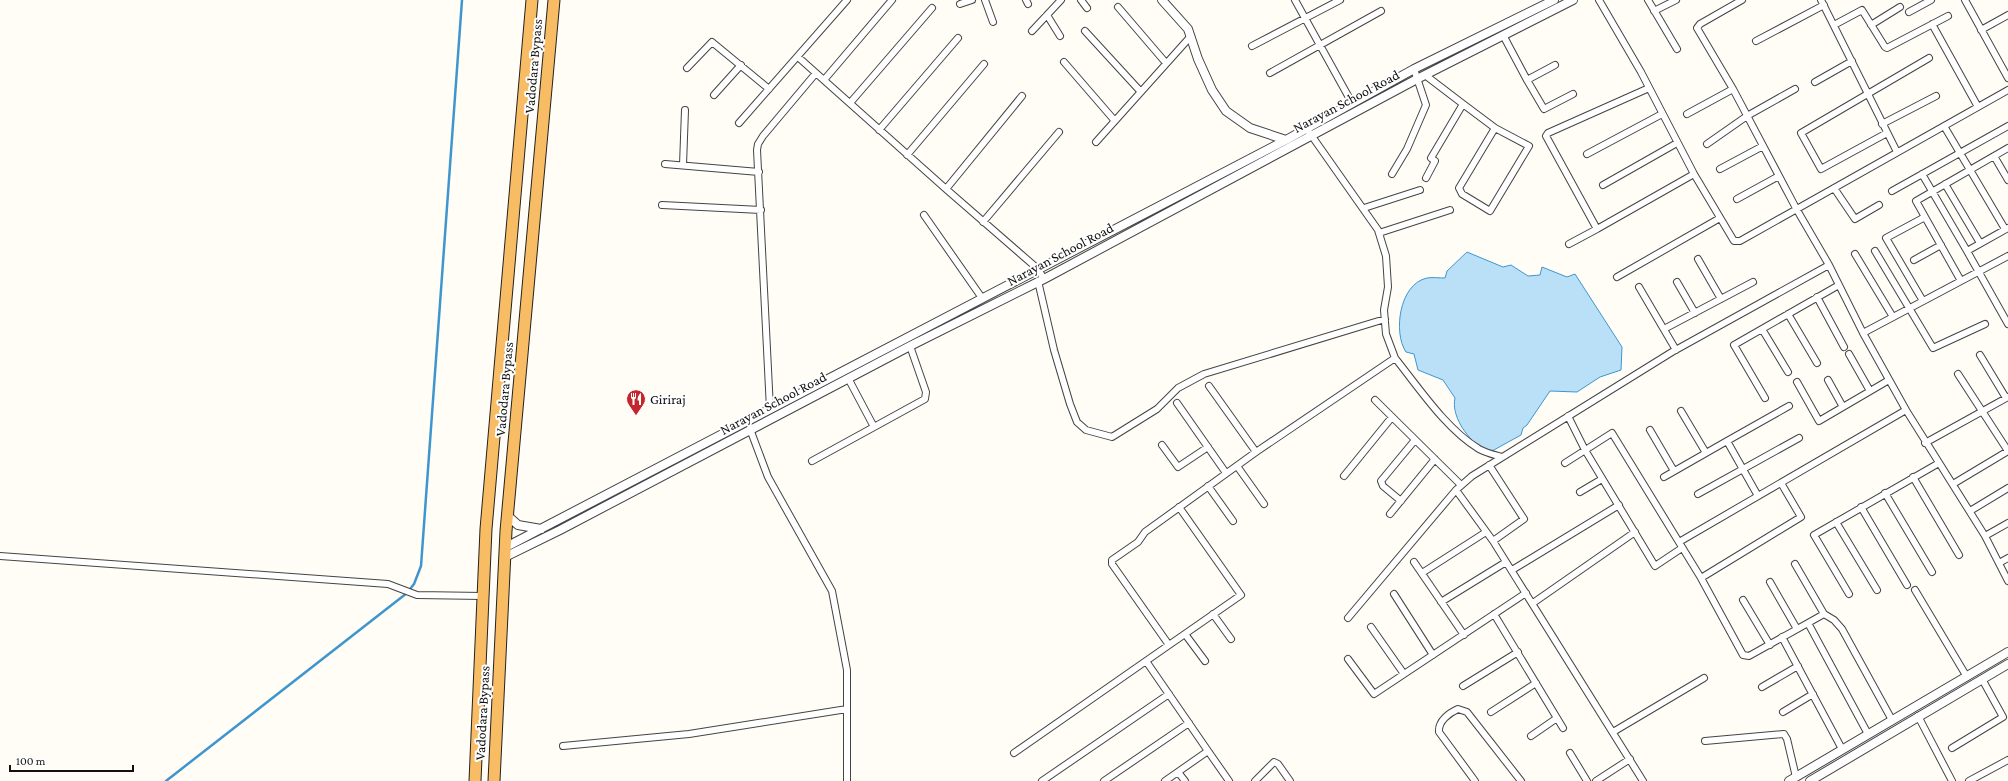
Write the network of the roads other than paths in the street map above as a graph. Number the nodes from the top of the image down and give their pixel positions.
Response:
1 (532, 0) edge
2 (554, 0) edge
3 (847, 0) edge
4 (892, 0) edge
5 (972, 0) edge
6 (985, 0) edge
7 (1061, 0) edge
8 (1081, 0) edge
9 (1162, 0) edge
10 (1295, 0) edge
11 (1340, 0) edge
12 (1554, 0) edge
13 (1573, 0) edge
14 (1599, 0) edge
15 (1648, 0) edge
16 (1676, 0) edge
17 (1742, 0) edge
18 (1931, 0) edge
19 (1965, 0) edge
20 (1822, 2) edge
21 (1541, 3) edge
22 (960, 4) dead end
23 (1118, 7) dead end
24 (1900, 7) dead end
25 (932, 8) dead end
26 (1087, 8) dead end
27 (1381, 11) dead end
28 (1654, 12) junction
29 (1909, 12) dead end
30 (1047, 15) junction
31 (2008, 15) edge
32 (1948, 16) dead end
33 (1305, 18) junction
34 (993, 22) dead end
35 (1932, 24) junction
36 (1834, 25) junction
37 (1871, 25) junction
38 (1981, 30) junction
39 (1032, 31) dead end
40 (1085, 31) dead end
41 (1503, 35) junction
42 (1060, 36) dead end
43 (1191, 36) junction
44 (958, 38) dead end
45 (1756, 41) dead end
46 (1320, 45) junction
47 (1252, 46) dead end
48 (1677, 49) dead end
49 (798, 57) junction
50 (1929, 58) dead end
51 (1852, 61) junction
52 (1064, 62) dead end
53 (1166, 63) junction
54 (984, 64) dead end
55 (740, 65) junction
56 (1555, 65) dead end
57 (687, 68) dead end
58 (1414, 69) junction
59 (816, 73) junction
60 (1270, 73) dead end
61 (1425, 74) junction
62 (2008, 78) edge
63 (1417, 79) junction
64 (824, 80) junction
65 (1528, 80) junction
66 (1814, 82) dead end
67 (1649, 88) junction
68 (769, 89) junction
69 (1733, 89) junction
70 (1795, 89) dead end
71 (2008, 90) edge
72 (1140, 92) junction
73 (1868, 93) junction
74 (1573, 94) dead end
75 (714, 95) dead end
76 (1022, 96) dead end
77 (1936, 96) dead end
78 (850, 103) junction
79 (1352, 104) junction
80 (1463, 104) junction
81 (1978, 107) junction
82 (686, 110) dead end
83 (1662, 114) junction
84 (1687, 114) dead end
85 (1747, 116) junction
86 (1115, 121) junction
87 (739, 123) dead end
88 (1882, 124) junction
89 (1944, 126) junction
90 (2008, 126) edge
91 (1495, 128) junction
92 (880, 130) junction
93 (1059, 132) dead end
94 (1309, 132) junction
95 (1887, 133) junction
96 (1286, 140) junction
97 (1096, 142) dead end
98 (1676, 143) junction
99 (1707, 144) dead end
100 (1763, 146) junction
101 (2008, 148) edge
102 (1897, 152) junction
103 (1960, 153) junction
104 (907, 154) junction
105 (1587, 154) dead end
106 (1994, 156) junction
107 (664, 164) dead end
108 (683, 165) junction
109 (1720, 169) dead end
110 (1970, 170) junction
111 (759, 172) junction
112 (1392, 174) dead end
113 (1694, 174) junction
114 (1922, 174) junction
115 (1779, 176) junction
116 (1426, 178) dead end
117 (2008, 180) edge
118 (1945, 184) junction
119 (1603, 186) dead end
120 (1834, 188) junction
121 (946, 190) junction
122 (1420, 190) dead end
123 (1892, 191) dead end
124 (1932, 192) junction
125 (1737, 199) dead end
126 (1879, 204) dead end
127 (662, 205) dead end
128 (1364, 208) junction
129 (761, 210) junction
130 (1450, 210) dead end
131 (1797, 210) junction
132 (924, 214) dead end
133 (1925, 217) junction
134 (1720, 218) junction
135 (983, 222) junction
136 (1597, 229) junction
137 (2007, 229) edge
138 (1379, 233) junction
139 (1980, 243) junction
140 (1569, 244) dead end
141 (1941, 245) junction
142 (1875, 251) dead end
143 (1967, 251) junction
144 (1855, 254) dead end
145 (2008, 256) edge
146 (1698, 259) dead end
147 (1914, 260) dead end
148 (1829, 265) junction
149 (1038, 269) junction
150 (1979, 272) junction
151 (1617, 277) dead end
152 (1041, 280) junction
153 (1961, 281) junction
154 (1676, 282) dead end
155 (1753, 282) dead end
156 (1839, 285) junction
157 (1639, 287) dead end
158 (1817, 297) junction
159 (982, 298) junction
160 (1721, 299) junction
161 (1923, 301) junction
162 (1910, 308) junction
163 (1695, 313) junction
164 (1788, 314) junction
165 (1893, 316) junction
166 (1385, 319) junction
167 (1985, 324) dead end
168 (2008, 324) edge
169 (1664, 329) junction
170 (1762, 329) junction
171 (1863, 332) junction
172 (910, 346) junction
173 (1844, 347) dead end
174 (1676, 350) junction
175 (1849, 354) dead end
176 (1980, 355) dead end
177 (1395, 358) junction
178 (1817, 363) dead end
179 (1788, 372) dead end
180 (1958, 374) dead end
181 (848, 378) junction
182 (1828, 380) dead end
183 (1889, 380) junction
184 (1797, 382) dead end
185 (1209, 386) dead end
186 (1870, 391) junction
187 (2007, 397) edge
188 (1766, 398) dead end
189 (1375, 400) dead end
190 (1177, 404) dead end
191 (1789, 406) dead end
192 (1843, 407) junction
193 (770, 409) junction
194 (1906, 410) junction
195 (1681, 411) dead end
196 (1982, 411) junction
197 (1568, 416) junction
198 (1392, 417) junction
199 (874, 427) junction
200 (750, 429) junction
201 (1650, 430) dead end
202 (1799, 438) dead end
203 (1415, 440) junction
204 (1727, 441) junction
205 (1925, 443) junction
206 (1162, 444) dead end
207 (1208, 447) junction
208 (1585, 450) junction
209 (1256, 452) junction
210 (1706, 453) junction
211 (1502, 457) junction
212 (1435, 459) junction
213 (812, 461) dead end
214 (1564, 463) dead end
215 (1939, 463) junction
216 (1489, 465) junction
217 (1237, 466) junction
218 (1742, 469) junction
219 (1674, 471) junction
220 (1226, 473) junction
221 (1344, 476) dead end
222 (1664, 477) dead end
223 (1913, 477) junction
224 (1602, 479) junction
225 (1781, 483) junction
226 (1953, 484) junction
227 (1461, 485) junction
228 (1208, 486) junction
229 (2008, 488) edge
230 (1456, 490) junction
231 (1580, 492) dead end
232 (1885, 493) junction
233 (1698, 494) dead end
234 (1758, 496) junction
235 (1401, 501) junction
236 (1264, 504) dead end
237 (1619, 505) junction
238 (1179, 507) junction
239 (1861, 507) junction
240 (1970, 511) junction
241 (1390, 514) dead end
242 (508, 516) junction
243 (1233, 521) dead end
244 (1836, 522) junction
245 (2008, 523) edge
246 (541, 529) junction
247 (1486, 532) junction
248 (1635, 532) junction
249 (1985, 536) junction
250 (1493, 541) junction
251 (1680, 545) junction
252 (505, 552) junction
253 (1959, 555) dead end
254 (0, 556) edge
255 (2008, 558) edge
256 (1414, 562) dead end
257 (1506, 562) junction
258 (1998, 563) junction
259 (1795, 564) dead end
260 (1512, 570) junction
261 (1422, 572) junction
262 (1932, 572) dead end
263 (1701, 578) junction
264 (2008, 581) edge
265 (1770, 582) dead end
266 (1907, 585) dead end
267 (1877, 590) dead end
268 (1915, 590) dead end
269 (1526, 593) junction
270 (1394, 594) dead end
271 (1849, 594) dead end
272 (483, 596) junction
273 (1743, 600) dead end
274 (1441, 602) junction
275 (1533, 603) junction
276 (1213, 614) junction
277 (1494, 614) junction
278 (1824, 614) junction
279 (1348, 618) dead end
280 (1808, 623) junction
281 (1371, 627) dead end
282 (1797, 629) junction
283 (1185, 634) junction
284 (1464, 635) junction
285 (1782, 637) junction
286 (1231, 639) dead end
287 (1169, 645) junction
288 (1770, 645) junction
289 (1518, 652) junction
290 (2008, 652) edge
291 (1433, 655) junction
292 (1348, 659) dead end
293 (1146, 661) junction
294 (1205, 661) dead end
295 (2008, 664) edge
296 (1798, 666) junction
297 (1404, 674) junction
298 (1966, 677) junction
299 (1704, 678) dead end
300 (1982, 679) junction
301 (1536, 683) junction
302 (1463, 686) dead end
303 (1762, 687) dead end
304 (1169, 694) junction
305 (1813, 694) junction
306 (847, 709) junction
307 (1491, 712) dead end
308 (1784, 712) dead end
309 (1918, 716) junction
310 (1557, 718) junction
311 (1892, 720) junction
312 (1189, 723) junction
313 (1563, 728) dead end
314 (1613, 732) junction
315 (1868, 734) junction
316 (1531, 736) dead end
317 (1705, 741) dead end
318 (563, 746) dead end
319 (1842, 748) junction
320 (1952, 748) dead end
321 (1208, 751) junction
322 (1014, 753) dead end
323 (1570, 753) dead end
324 (1630, 759) junction
325 (2008, 760) edge
326 (1178, 772) junction
327 (1792, 779) edge
328 (475, 781) edge
329 (494, 781) edge
330 (847, 781) edge
331 (1042, 781) edge
332 (1104, 781) edge
333 (1165, 781) edge
334 (1185, 781) edge
335 (1230, 781) edge
336 (1254, 781) edge
337 (1290, 781) edge
338 (1475, 781) edge
339 (1521, 781) edge
340 (1587, 781) edge
341 (1596, 781) edge
342 (1643, 781) edge
343 (1810, 781) edge
344 (1952, 781) edge
345 (1969, 781) edge

1 - 272 highway, Vadodara Bypass
2 - 242 highway, Vadodara Bypass
3 - 49 street
4 - 64 street
5 - 22 street
6 - 34 street
7 - 30 street
8 - 26 street
9 - 43 street
10 - 33 street
11 - 33 street
12 - 21 street
13 - 41 street, Narayan School Road
14 - 67 street
15 - 28 street
16 - 28 street
17 - 69 street
18 - 29 street
19 - 38 street
20 - 36 street
20 - 45 street
21 - 58 street
23 - 53 street
24 - 37 street
25 - 78 street
27 - 46 street
28 - 48 street
30 - 39 street
30 - 42 street
31 - 38 street
32 - 35 street
33 - 46 street
33 - 47 street
35 - 37 street
35 - 81 street
36 - 37 street
36 - 51 street
38 - 62 street
40 - 72 street
41 - 61 street, Narayan School Road
41 - 65 street
43 - 53 street
43 - 96 street
44 - 92 street
46 - 60 street
46 - 79 street
49 - 59 street
49 - 68 street
50 - 73 street
51 - 66 street
51 - 73 street
52 - 86 street
53 - 72 street
54 - 104 street
55 - 57 street
55 - 68 street
55 - 75 street
56 - 65 street
58 - 63 street
58 - 79 street
59 - 64 street
59 - 111 street
61 - 63 street, Narayan School Road
61 - 80 street
63 - 94 street, Narayan School Road
63 - 112 street
64 - 78 street
65 - 74 street
67 - 83 street
67 - 136 street
68 - 87 street
69 - 84 street
69 - 85 street
70 - 85 street
71 - 81 street
72 - 86 street
73 - 88 street
73 - 95 street
76 - 121 street
77 - 88 street
78 - 92 street
79 - 94 street
80 - 91 street
80 - 116 street
81 - 89 street
82 - 108 street
83 - 98 street
83 - 105 street
85 - 99 street
85 - 100 street
86 - 97 street
88 - 95 street
89 - 102 street
89 - 103 street
90 - 103 street
91 - 91 street
92 - 104 street
93 - 135 street
94 - 96 street
94 - 128 street
94 - 152 street, Narayan School Road
95 - 102 street
96 - 149 street
98 - 113 street
98 - 119 street
100 - 109 street
100 - 115 street
101 - 106 street
102 - 120 street
103 - 110 street
103 - 114 street
104 - 121 street
106 - 110 street
106 - 117 street
107 - 108 street
108 - 111 street
110 - 118 street
110 - 137 street
111 - 129 street
113 - 134 street
113 - 136 street
114 - 123 street
114 - 124 street
115 - 125 street
115 - 131 street
118 - 124 street
118 - 139 street
120 - 126 street
120 - 131 street
121 - 135 street
122 - 128 street
124 - 133 street
124 - 143 street
127 - 129 street
128 - 138 street
129 - 193 street
130 - 138 street
131 - 134 street
131 - 148 street
132 - 159 street
133 - 141 street
133 - 161 street
134 - 151 street
135 - 149 street
136 - 140 street
137 - 139 street
138 - 166 street
139 - 143 street
141 - 147 street
141 - 153 street
142 - 162 street
143 - 150 street
144 - 165 street
145 - 150 street
146 - 160 street
148 - 156 street
148 - 174 street
149 - 152 street
149 - 159 street
150 - 153 street
150 - 168 street
152 - 166 street
152 - 172 street, Narayan School Road
153 - 161 street
154 - 163 street
155 - 160 street
156 - 158 street
156 - 171 street
157 - 169 street
158 - 164 street
158 - 173 street
159 - 193 street
160 - 163 street
161 - 162 street
162 - 165 street
162 - 167 street
163 - 169 street
164 - 170 street
164 - 178 street
165 - 171 street
166 - 177 street
169 - 174 street
170 - 179 street
170 - 188 street
171 - 183 street
172 - 181 street, Narayan School Road
172 - 199 street
174 - 197 street
175 - 186 street
176 - 187 street
177 - 209 street
177 - 211 street
180 - 196 street
181 - 199 street
181 - 200 street, Narayan School Road
182 - 192 street
183 - 186 street
183 - 194 street
184 - 192 street
185 - 209 street
186 - 192 street
187 - 196 street
189 - 198 street
190 - 207 street
191 - 204 street
193 - 246 street
194 - 205 street
194 - 225 street
195 - 210 street
196 - 205 street
196 - 226 street
197 - 208 street
197 - 211 street
198 - 203 street
198 - 221 street
199 - 213 street
200 - 252 street, Narayan School Road
200 - 306 street
201 - 219 street
202 - 218 street
203 - 212 street
203 - 235 street
204 - 210 street
204 - 218 street
205 - 215 street
206 - 207 street
207 - 220 street
208 - 214 street
208 - 224 street
208 - 251 street
209 - 217 street
210 - 219 street
211 - 216 street
212 - 227 street
212 - 235 street
215 - 223 street
215 - 226 street
216 - 227 street
216 - 250 street
217 - 220 street
217 - 236 street
218 - 233 street
218 - 234 street
219 - 222 street
220 - 228 street
223 - 232 street
223 - 253 street
224 - 231 street
224 - 237 street
225 - 234 street
225 - 263 street
226 - 240 street
227 - 230 street
228 - 238 street
228 - 243 street
229 - 240 street
230 - 247 street
230 - 279 street
232 - 239 street
232 - 262 street
234 - 251 street
235 - 241 street
237 - 248 street
237 - 260 street
238 - 276 street
238 - 287 street
239 - 244 street
239 - 266 street
240 - 249 street
242 - 246 street
242 - 252 highway, Vadodara Bypass
244 - 267 street
244 - 271 street
245 - 249 street
246 - 252 street
247 - 250 street
247 - 261 street
248 - 251 street
248 - 275 street
249 - 258 street
250 - 257 street
251 - 263 street
252 - 329 highway, Vadodara Bypass
254 - 272 street
255 - 258 street
256 - 261 street
257 - 260 street
257 - 274 street
258 - 264 street
259 - 278 street
260 - 269 street
261 - 274 street
263 - 288 street
265 - 282 street
268 - 298 street
269 - 275 street
269 - 277 street
270 - 291 street
272 - 328 highway, Vadodara Bypass
273 - 288 street
274 - 284 street
275 - 314 street
276 - 283 street
276 - 286 street
277 - 284 street
277 - 289 street
278 - 280 street
278 - 311 street
280 - 282 street
280 - 315 street
281 - 297 street
282 - 285 street
283 - 287 street
283 - 294 street
284 - 291 street
285 - 288 street
285 - 296 street
287 - 293 street
289 - 301 street
289 - 302 street
290 - 298 street
291 - 297 street
292 - 297 street
293 - 304 street
293 - 322 street
295 - 300 street
296 - 303 street
296 - 305 street
298 - 311 street
299 - 314 street
300 - 309 street
300 - 320 street
301 - 307 street
301 - 310 street
304 - 312 street
304 - 331 street
305 - 308 street
305 - 319 street
306 - 318 street
306 - 330 street
309 - 343 street
309 - 344 street
310 - 313 street
310 - 316 street
311 - 315 street
312 - 321 street
312 - 332 street
314 - 324 street
315 - 319 street
317 - 327 street
319 - 327 street
321 - 326 street
321 - 335 street
323 - 340 street
324 - 341 street
324 - 342 street
325 - 345 street
326 - 333 street
326 - 334 street
336 - 337 street
338 - 339 street

